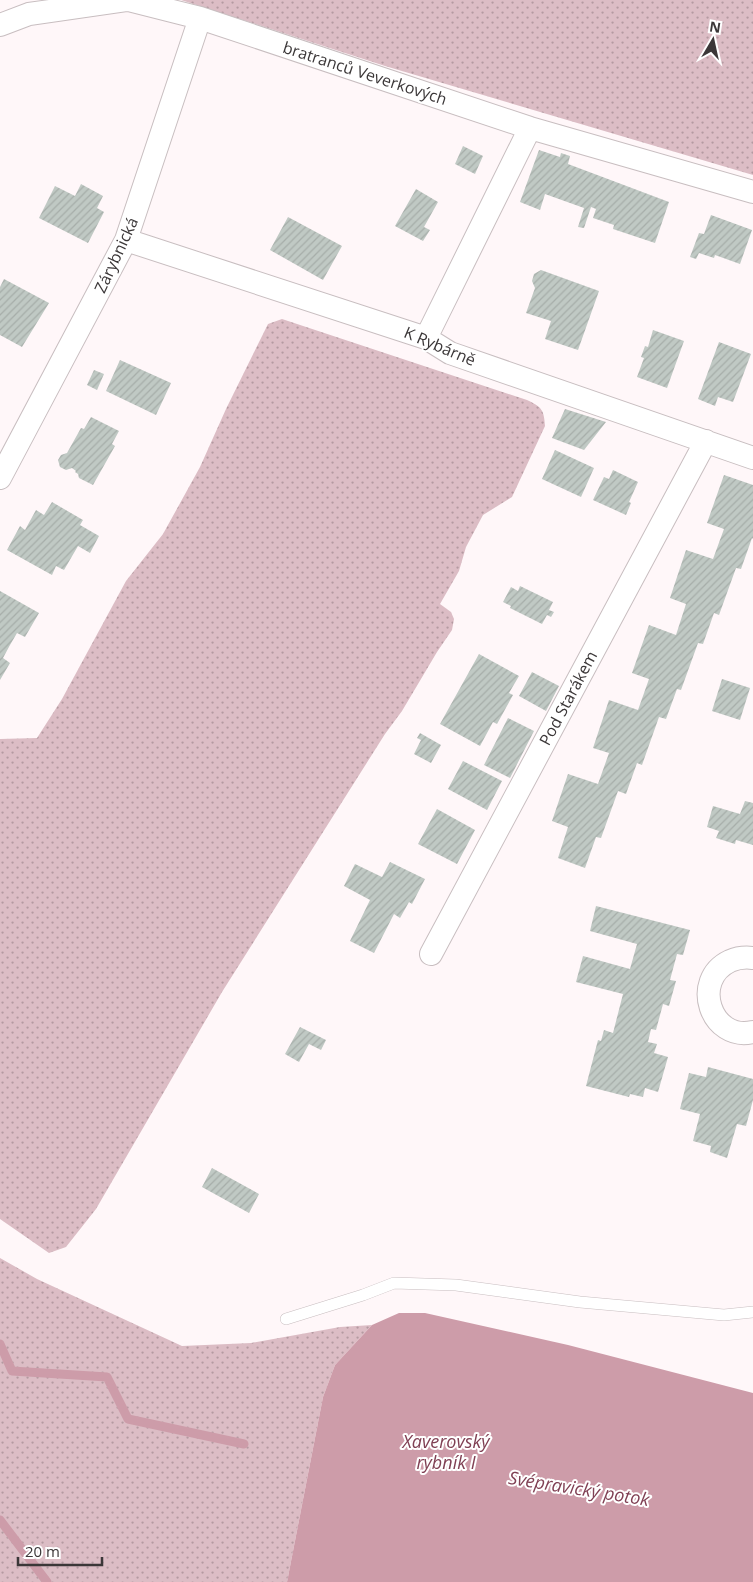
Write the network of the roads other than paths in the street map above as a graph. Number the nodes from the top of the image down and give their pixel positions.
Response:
1 (128, 0) edge
2 (200, 18) junction
3 (0, 25) edge
4 (530, 128) junction
5 (753, 192) edge
6 (126, 240) junction
7 (426, 338) junction
8 (706, 441) junction
9 (753, 458) edge
10 (0, 478) edge
11 (431, 954) dead end
12 (753, 958) edge
13 (753, 1032) edge
14 (753, 1312) edge
15 (286, 1319) dead end

1 - 2 street, bratranců Veverkových
1 - 3 street
2 - 4 street, bratranců Veverkových
2 - 6 street, Zárybnická
4 - 5 street, bratranců Veverkových
4 - 7 street
6 - 7 street, K Rybárně
6 - 10 street, Zárybnická
7 - 8 street, K Rybárně
8 - 9 street, K Rybárně
8 - 11 street, Pod Starákem
12 - 13 street
14 - 15 lane

